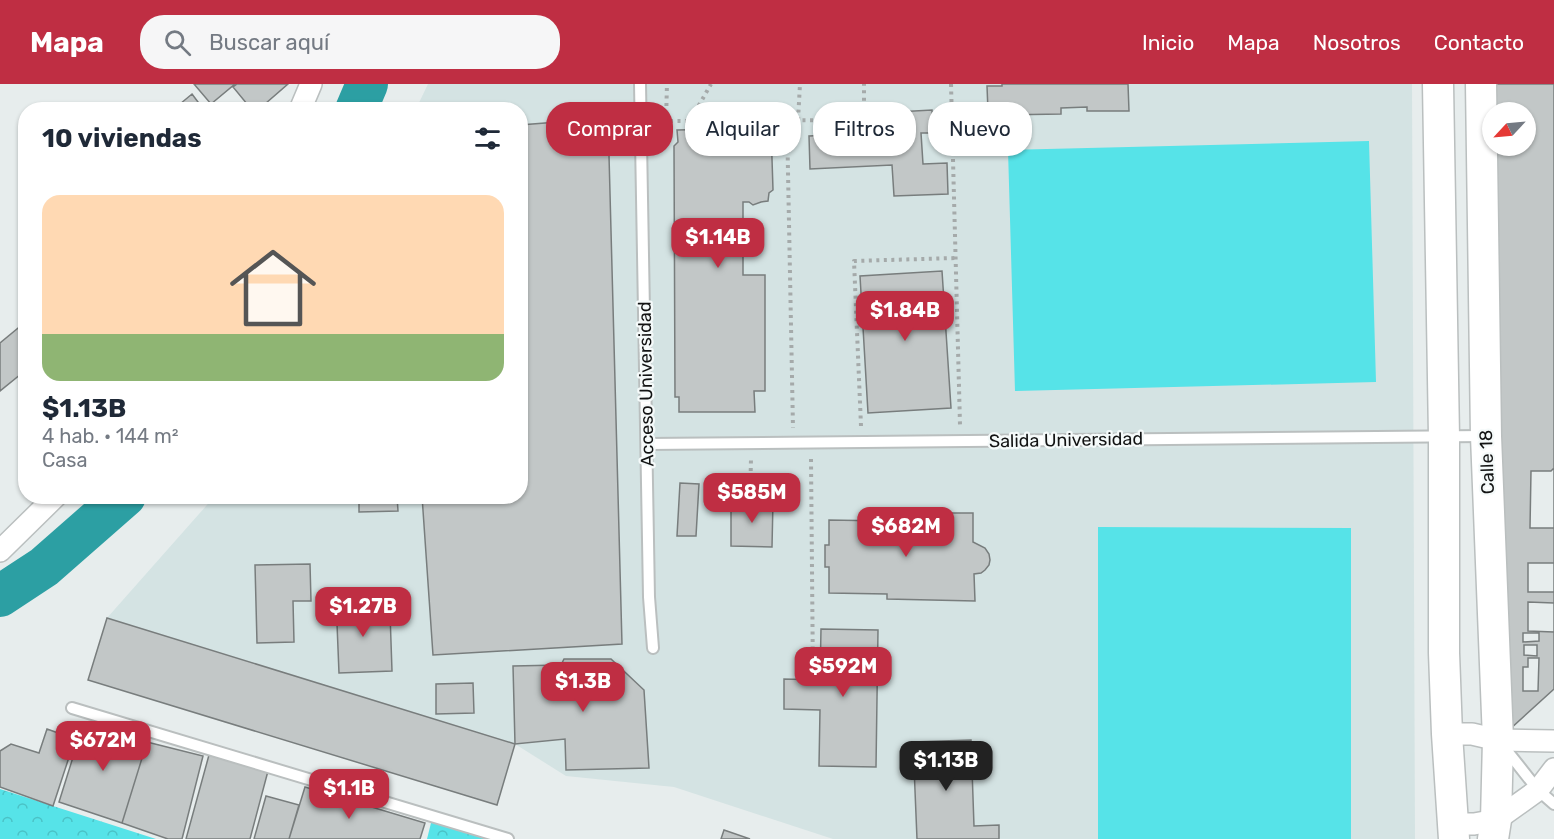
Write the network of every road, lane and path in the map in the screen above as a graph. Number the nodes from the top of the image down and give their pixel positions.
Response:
1 (311, 84) edge
2 (640, 84) edge
3 (667, 84) edge
4 (711, 84) edge
5 (800, 84) edge
6 (864, 84) edge
7 (951, 84) edge
8 (1438, 84) edge
9 (1481, 84) edge
10 (303, 102) edge
11 (641, 102) edge
12 (667, 102) edge
13 (701, 102) edge
14 (799, 102) edge
15 (801, 120) edge
16 (643, 156) edge
17 (788, 156) edge
18 (956, 258) junction
19 (1486, 436) junction
20 (1444, 437) junction
21 (961, 441) junction
22 (862, 442) junction
23 (751, 443) junction
24 (793, 443) junction
25 (811, 443) junction
26 (647, 444) junction
27 (750, 501) dead end
28 (48, 504) edge
29 (0, 551) edge
30 (653, 648) dead end
31 (813, 680) dead end
32 (72, 708) dead end
33 (1447, 734) junction
34 (1498, 740) junction
35 (1554, 741) edge
36 (1554, 769) edge
37 (1538, 790) junction
38 (1554, 804) edge
39 (1495, 830) edge
40 (1453, 832) edge
41 (508, 839) edge

1 - 10 street
2 - 11 lane, Acceso Universidad
3 - 12 path
4 - 13 path
5 - 14 path
6 - 15 path
7 - 18 path
8 - 20 main road
9 - 19 main road, Calle 18
16 - 26 lane, Acceso Universidad
17 - 24 path
18 - 21 path
18 - 22 path
19 - 20 lane, Salida Universidad
19 - 34 main road, Calle 18
20 - 21 lane, Salida Universidad
20 - 33 main road
21 - 22 lane, Salida Universidad
22 - 25 lane, Salida Universidad
23 - 24 lane, Salida Universidad
23 - 26 lane, Salida Universidad
23 - 27 path
24 - 25 lane, Salida Universidad
25 - 31 path
26 - 30 lane, Acceso Universidad
28 - 29 street
32 - 41 lane
33 - 34 street
33 - 40 main road
34 - 35 street
34 - 37 lane
34 - 39 main road, Calle 18
36 - 37 street
37 - 38 lane
37 - 39 street
39 - 40 street

